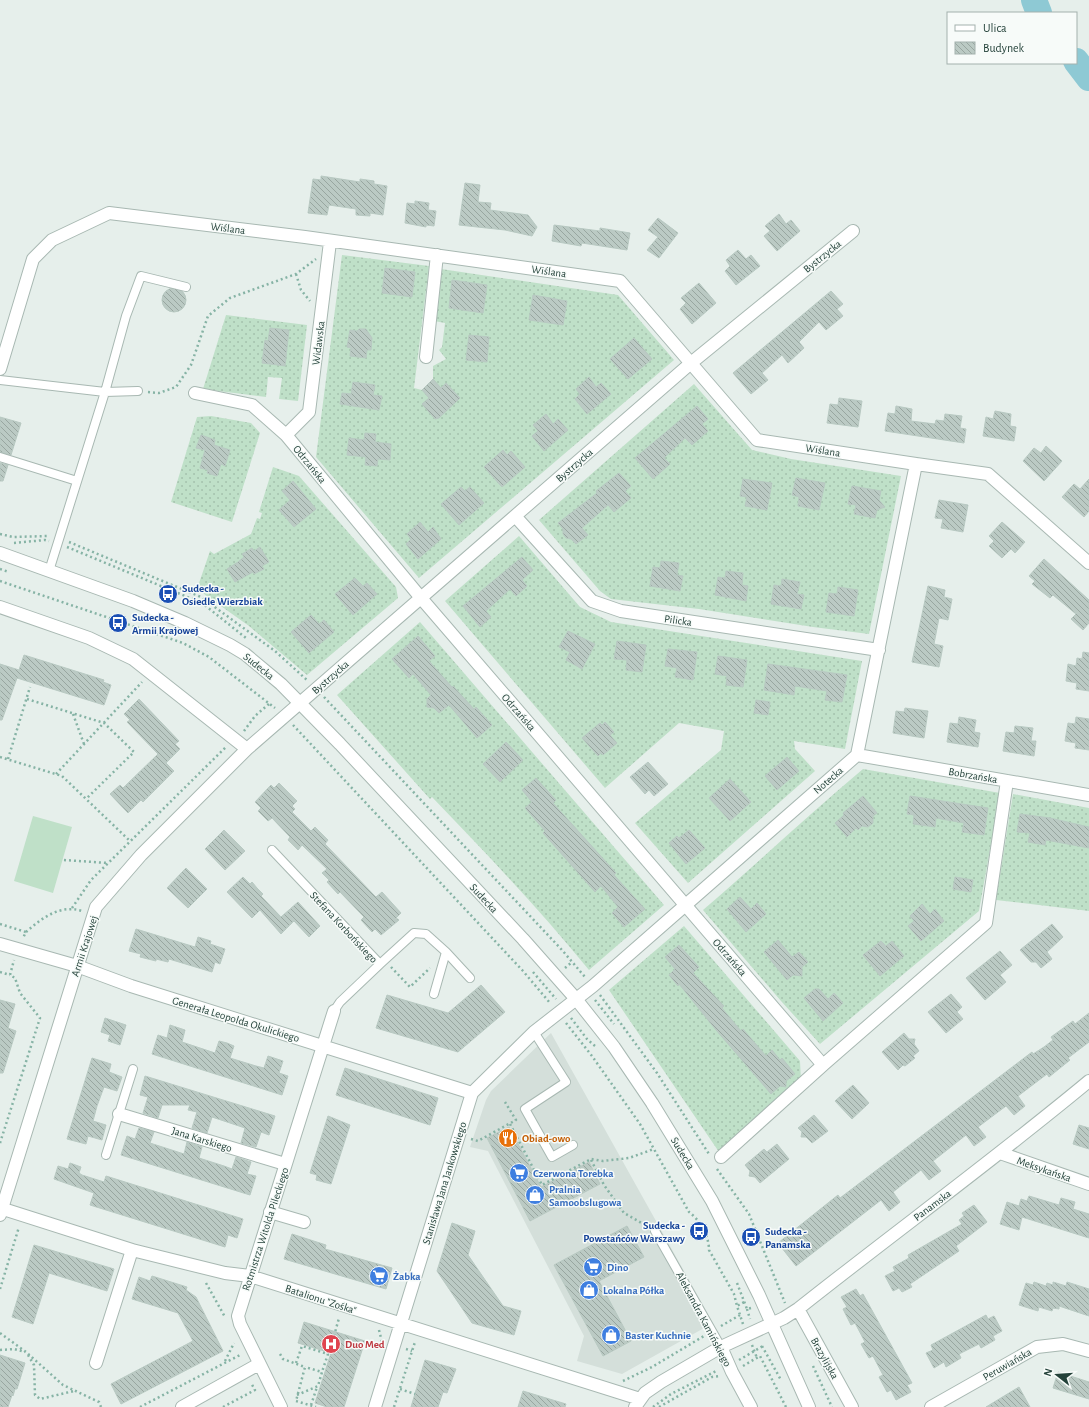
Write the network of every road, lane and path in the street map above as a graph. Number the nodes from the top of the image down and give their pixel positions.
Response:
1 (853, 231) dead end
2 (330, 247) junction
3 (437, 255) junction
4 (296, 274) junction
5 (186, 287) dead end
6 (322, 310) junction
7 (426, 357) dead end
8 (691, 363) junction
9 (0, 369) edge
10 (0, 380) edge
11 (138, 391) joint
12 (105, 392) junction
13 (194, 393) dead end
14 (286, 435) junction
15 (0, 457) edge
16 (916, 464) junction
17 (77, 481) junction
18 (515, 516) junction
19 (10, 543) dead end
20 (58, 544) junction
21 (0, 553) edge
22 (1089, 563) edge
23 (0, 569) edge
24 (49, 571) junction
25 (14, 573) dead end
26 (0, 581) edge
27 (421, 598) junction
28 (0, 607) edge
29 (879, 650) junction
30 (136, 678) dead end
31 (142, 682) junction
32 (148, 686) dead end
33 (30, 687) dead end
34 (27, 699) junction
35 (270, 703) junction
36 (300, 703) junction
37 (73, 714) junction
38 (284, 717) junction
39 (104, 723) junction
40 (239, 735) dead end
41 (84, 744) junction
42 (218, 744) dead end
43 (229, 744) dead end
44 (224, 749) junction
45 (247, 749) junction
46 (857, 755) junction
47 (0, 757) edge
48 (8, 759) junction
49 (56, 774) junction
50 (1007, 782) junction
51 (1089, 795) edge
52 (86, 799) junction
53 (130, 841) junction
54 (272, 850) dead end
55 (64, 860) dead end
56 (108, 863) junction
57 (685, 904) junction
58 (72, 908) junction
59 (94, 915) junction
60 (0, 924) edge
61 (26, 932) junction
62 (0, 944) edge
63 (19, 944) dead end
64 (446, 952) junction
65 (15, 956) dead end
66 (380, 964) junction
67 (77, 966) junction
68 (389, 966) dead end
69 (530, 966) dead end
70 (431, 967) dead end
71 (0, 972) edge
72 (10, 975) junction
73 (470, 978) dead end
74 (434, 994) dead end
75 (576, 999) junction
76 (334, 1011) joint
77 (562, 1011) junction
78 (534, 1032) junction
79 (324, 1046) junction
80 (599, 1051) dead end
81 (823, 1065) junction
82 (133, 1069) dead end
83 (1089, 1081) edge
84 (472, 1093) junction
85 (505, 1102) dead end
86 (119, 1114) junction
87 (471, 1139) dead end
88 (0, 1143) edge
89 (573, 1145) dead end
90 (654, 1149) junction
91 (1000, 1153) junction
92 (106, 1155) dead end
93 (721, 1157) dead end
94 (285, 1164) junction
95 (1089, 1184) edge
96 (1, 1211) edge
97 (270, 1212) junction
98 (21, 1222) dead end
99 (304, 1222) dead end
100 (655, 1231) joint
101 (132, 1250) junction
102 (250, 1276) junction
103 (199, 1280) dead end
104 (736, 1280) dead end
105 (206, 1283) junction
106 (212, 1284) dead end
107 (777, 1286) dead end
108 (0, 1289) edge
109 (760, 1299) junction
110 (745, 1302) junction
111 (737, 1306) junction
112 (747, 1309) junction
113 (798, 1309) junction
114 (227, 1311) dead end
115 (740, 1315) junction
116 (332, 1316) dead end
117 (339, 1318) junction
118 (346, 1320) dead end
119 (771, 1323) junction
120 (400, 1324) junction
121 (372, 1328) dead end
122 (421, 1331) junction
123 (712, 1331) junction
124 (0, 1333) edge
125 (751, 1333) junction
126 (334, 1336) dead end
127 (232, 1338) dead end
128 (234, 1343) junction
129 (393, 1346) junction
130 (763, 1346) junction
131 (722, 1347) junction
132 (0, 1350) edge
133 (412, 1351) junction
134 (755, 1351) junction
135 (1089, 1351) edge
136 (26, 1352) junction
137 (280, 1354) dead end
138 (757, 1358) junction
139 (225, 1361) junction
140 (96, 1363) dead end
141 (296, 1363) junction
142 (259, 1364) junction
143 (305, 1367) junction
144 (731, 1369) junction
145 (322, 1372) junction
146 (249, 1379) dead end
147 (318, 1386) junction
148 (784, 1386) dead end
149 (400, 1389) junction
150 (74, 1391) junction
151 (617, 1392) junction
152 (415, 1394) dead end
153 (297, 1395) junction
154 (296, 1401) junction
155 (637, 1403) edge
156 (285, 1405) edge
157 (311, 1405) junction
158 (102, 1407) edge
159 (140, 1407) edge
160 (182, 1407) edge
161 (222, 1407) edge
162 (316, 1407) edge
163 (375, 1407) edge
164 (394, 1407) edge
165 (653, 1407) edge
166 (659, 1407) edge
167 (752, 1407) edge
168 (786, 1407) edge
169 (809, 1407) edge
170 (852, 1407) edge
171 (931, 1407) edge

1 - 8 street, Bystrzycka
2 - 3 street, Wiślana
2 - 4 path
2 - 6 street, Widawska
2 - 9 street, Wiślana
3 - 7 street
3 - 8 street, Wiślana
4 - 6 path
4 - 11 path
5 - 12 lane
6 - 14 street, Widawska
8 - 16 street, Wiślana
8 - 18 street, Bystrzycka
10 - 12 lane
11 - 12 lane
12 - 17 lane
13 - 14 street, Odrzańska
14 - 27 street, Odrzańska
15 - 17 lane
16 - 22 street, Wiślana
16 - 29 street
17 - 20 lane
18 - 27 street, Bystrzycka
18 - 29 street, Pilicka
19 - 20 path
20 - 24 lane
21 - 24 street, Sudecka
23 - 25 path
24 - 36 street, Sudecka
26 - 35 path
27 - 36 street, Bystrzycka
27 - 57 street, Odrzańska
28 - 45 street
29 - 46 street
30 - 31 path
31 - 32 path
31 - 39 path
33 - 34 path
34 - 37 path
34 - 48 path
35 - 38 path
35 - 40 path
36 - 38 street, Armii Krajowej
36 - 75 street, Sudecka
37 - 39 path
37 - 41 path
38 - 45 street, Armii Krajowej
38 - 77 path
39 - 41 path
39 - 52 path
41 - 49 path
42 - 44 path
43 - 44 path
44 - 53 path
45 - 59 street, Armii Krajowej
46 - 50 street, Bobrzańska
46 - 57 street, Notecka
47 - 48 path
48 - 49 path
49 - 52 path
50 - 51 street, Bobrzańska
50 - 81 street
52 - 53 path
53 - 56 path
54 - 66 lane, Stefana Korbońskiego
55 - 56 path
56 - 58 path
57 - 75 street, Notecka
57 - 81 street, Odrzańska
58 - 59 path
58 - 61 path
59 - 67 street, Armii Krajowej
60 - 61 path
61 - 63 path
62 - 67 street, Generała Leopolda Okulickiego
64 - 66 lane
64 - 73 lane
64 - 74 lane
65 - 72 path
66 - 76 lane, Stefana Korbońskiego
67 - 79 street, Generała Leopolda Okulickiego
67 - 96 street, Armii Krajowej
68 - 70 path
69 - 77 path
71 - 72 path
72 - 88 path
75 - 77 street, Stanisława Jana Jankowskiego
75 - 109 street, Sudecka
76 - 79 street, Stefana Korbońskiego
77 - 78 street, Stanisława Jana Jankowskiego
77 - 80 path
77 - 90 path
78 - 84 street, Stanisława Jana Jankowskiego
78 - 89 lane
79 - 84 street, Generała Leopolda Okulickiego
79 - 94 street, Rotmistrza Witolda Pileckiego
81 - 93 street
82 - 86 lane
83 - 91 street, Panamska
84 - 120 street, Stanisława Jana Jankowskiego
85 - 87 path
86 - 92 lane
86 - 94 street, Jana Karskiego
90 - 100 path
90 - 111 path
91 - 95 street, Meksykańska
91 - 113 street, Panamska
94 - 97 street, Rotmistrza Witolda Pileckiego
96 - 101 street, Batalionu "Zośka"
97 - 99 street
97 - 102 street, Rotmistrza Witolda Pileckiego
98 - 108 path
100 - 123 lane, Aleksandra Kamińskiego
101 - 102 street, Batalionu "Zośka"
101 - 140 street
102 - 120 street, Batalionu "Zośka"
102 - 142 street, Rotmistrza Witolda Pileckiego
103 - 105 path
104 - 110 path
105 - 106 path
105 - 114 path
107 - 109 path
109 - 110 path
109 - 112 path
109 - 119 street, Sudecka
110 - 111 path
110 - 112 path
111 - 115 path
112 - 125 path
113 - 119 street, Panamska
113 - 170 street, Brazylijska
115 - 123 path
115 - 125 path
116 - 117 path
117 - 118 path
117 - 126 path
119 - 125 street, Panamska
119 - 169 street, Sudecka
120 - 122 street, Batalionu "Zośka"
120 - 129 street, Stanisława Jana Jankowskiego
121 - 129 path
122 - 133 path
122 - 151 street, Batalionu "Zośka"
123 - 131 lane, Aleksandra Kamińskiego
123 - 151 path
124 - 136 path
125 - 130 path
125 - 131 street, Panamska
125 - 134 path
127 - 128 path
128 - 139 path
128 - 139 path
129 - 133 path
129 - 163 street, Stanisława Jana Jankowskiego
130 - 134 path
130 - 148 path
131 - 144 street, Aleksandra Kamińskiego
131 - 155 street, Panamska
132 - 136 path
133 - 149 path
134 - 138 path
134 - 144 path
135 - 171 street, Peruwiańska
136 - 150 path
136 - 150 path
137 - 141 path
138 - 144 path
138 - 168 path
139 - 159 path
141 - 143 path
141 - 145 path
142 - 156 street, Rotmistrza Witolda Pileckiego
142 - 160 street
143 - 145 path
143 - 153 path
144 - 165 path
144 - 166 path
144 - 167 street, Aleksandra Kamińskiego
145 - 147 path
146 - 161 path
147 - 153 path
147 - 157 path
149 - 152 path
149 - 164 path
150 - 158 path
151 - 155 street, Batalionu "Zośka"
153 - 154 path
154 - 156 path
154 - 157 path
157 - 162 path

